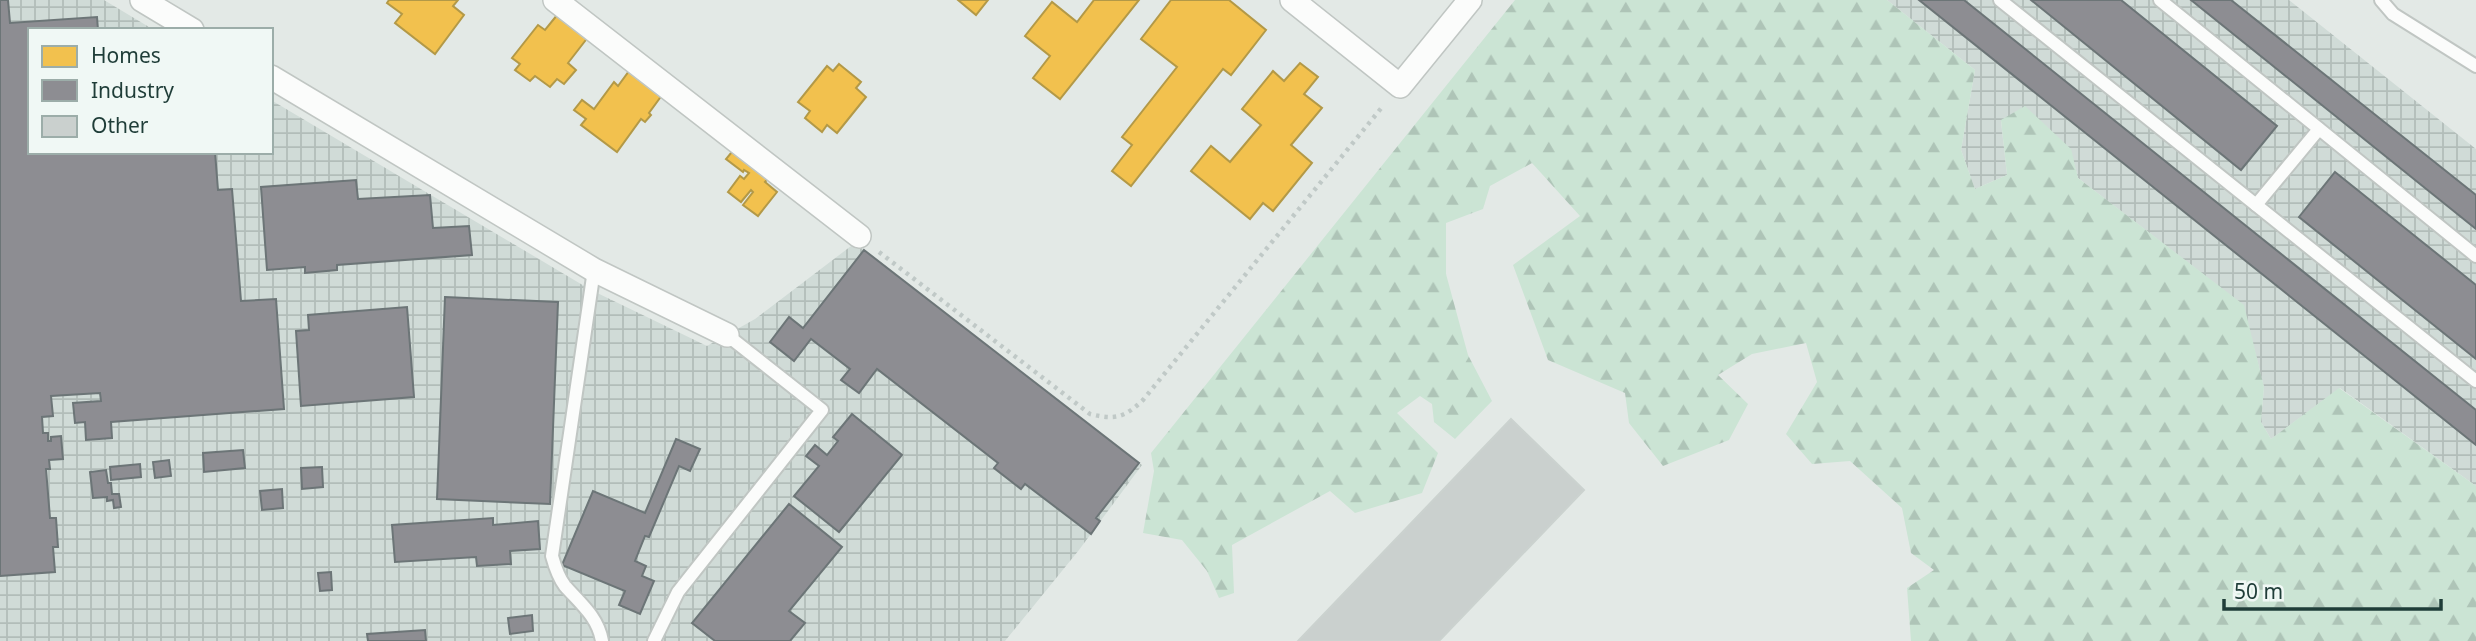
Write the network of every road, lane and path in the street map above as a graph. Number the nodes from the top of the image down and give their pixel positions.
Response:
1 (142, 0) edge
2 (555, 0) edge
3 (1292, 0) edge
4 (1470, 0) edge
5 (2000, 0) edge
6 (2160, 0) edge
7 (2381, 0) edge
8 (189, 28) edge
9 (2476, 66) edge
10 (273, 78) edge
11 (1399, 86) junction
12 (2319, 130) junction
13 (2256, 205) junction
14 (859, 236) joint
15 (2476, 256) edge
16 (594, 270) junction
17 (727, 335) joint
18 (2476, 382) edge
19 (602, 641) edge
20 (654, 641) edge

1 - 8 street
2 - 14 street
3 - 11 street
4 - 11 street
5 - 13 lane
6 - 12 lane
7 - 9 lane
10 - 16 street
11 - 14 path
12 - 13 lane
12 - 15 lane
13 - 18 lane
16 - 17 street
16 - 19 lane
17 - 20 lane

